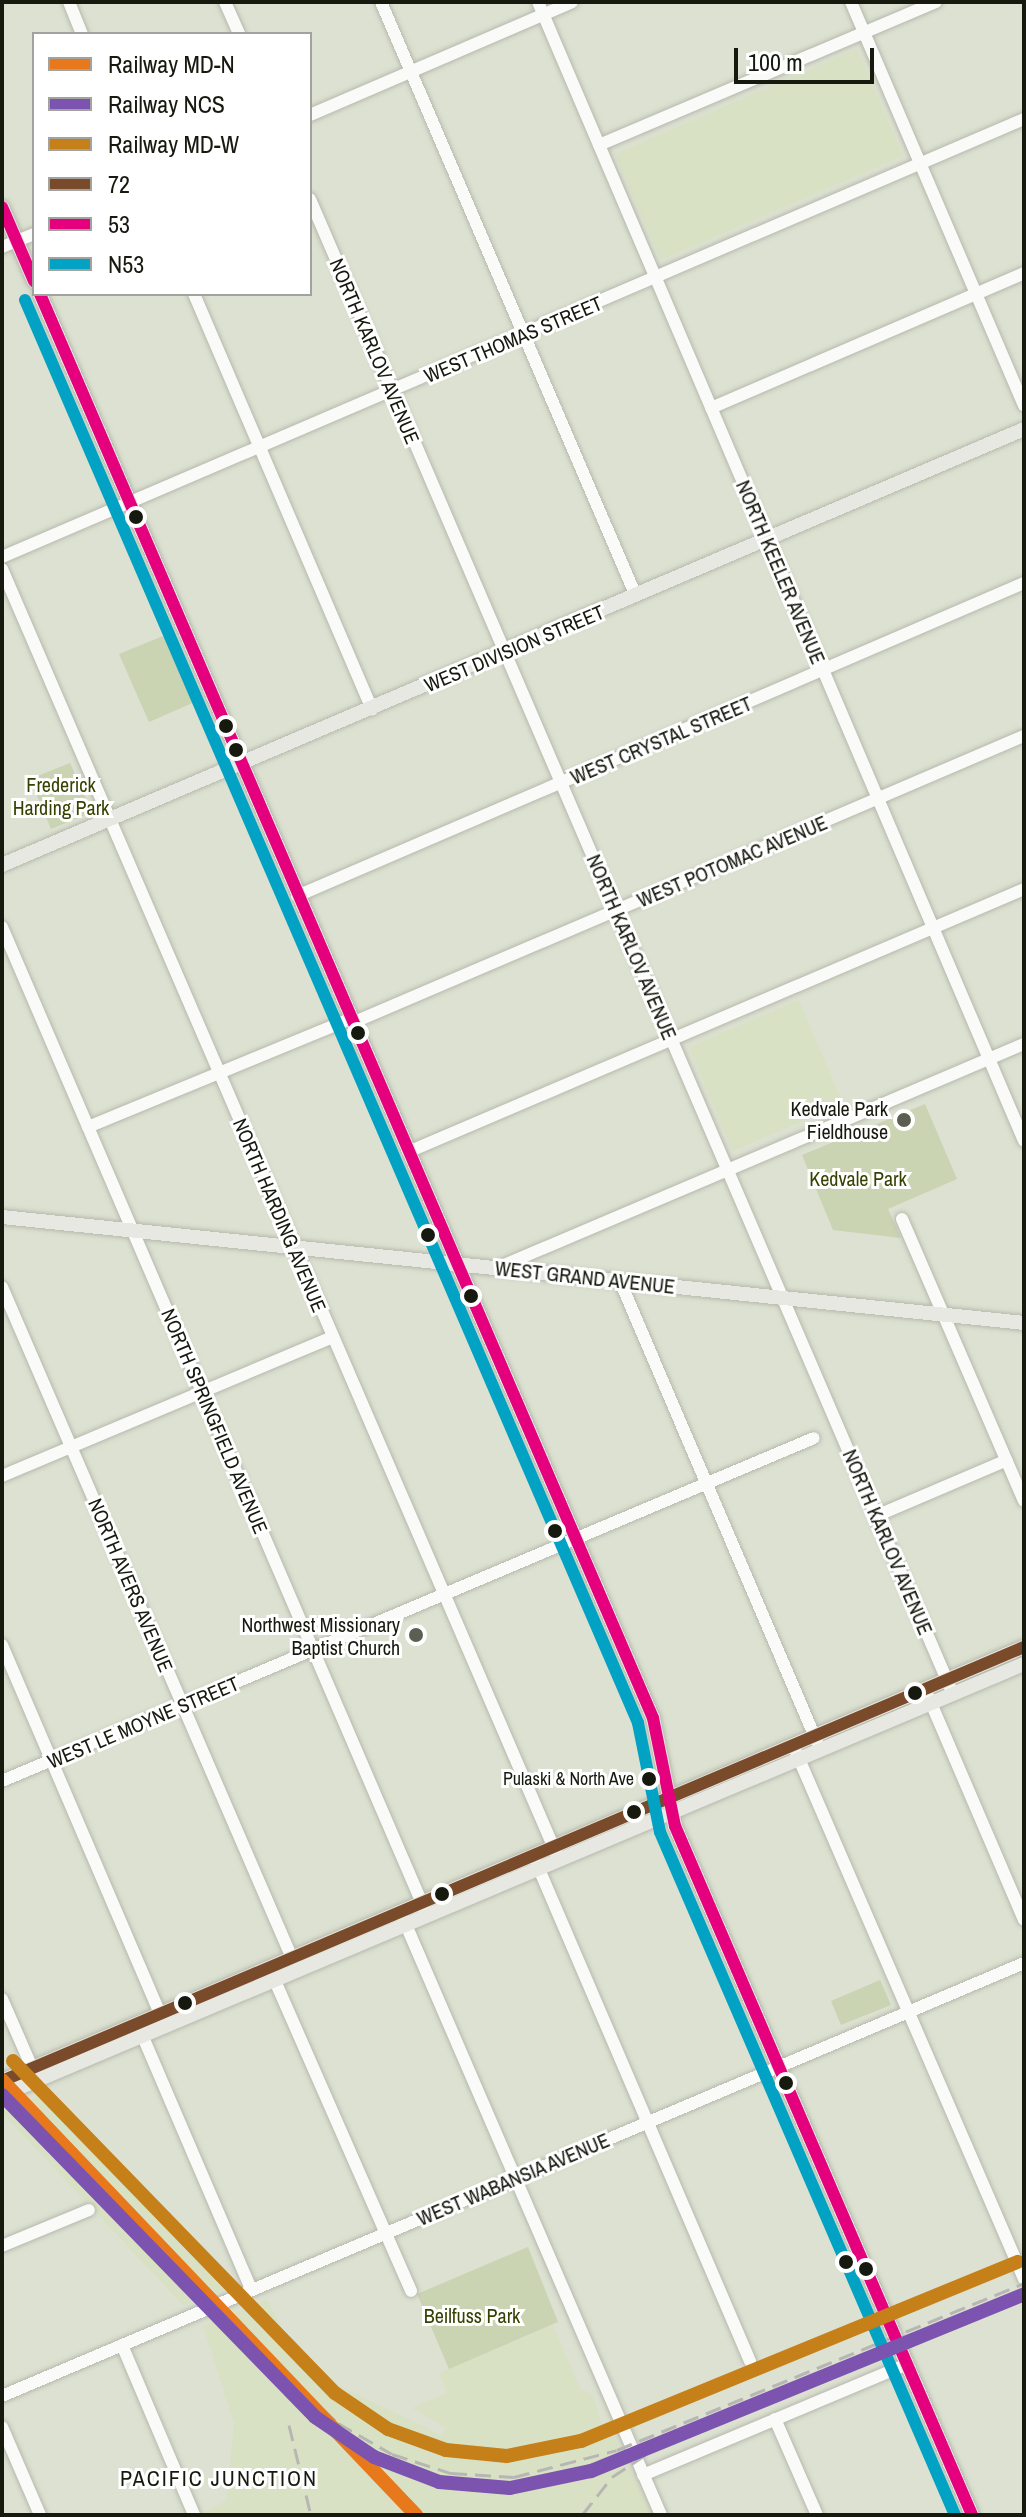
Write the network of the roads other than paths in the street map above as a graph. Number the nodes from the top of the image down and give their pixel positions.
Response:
1 (69, 2) edge
2 (225, 2) edge
3 (381, 2) edge
4 (572, 2) edge
5 (851, 2) edge
6 (936, 2) edge
7 (540, 8) edge
8 (81, 32) edge
9 (238, 32) edge
10 (864, 32) junction
11 (411, 71) junction
12 (312, 114) edge
13 (1024, 119) edge
14 (599, 145) junction
15 (920, 164) junction
16 (312, 204) edge
17 (2, 207) edge
18 (32, 235) edge
19 (17, 241) junction
20 (2, 247) edge
21 (1024, 273) edge
22 (32, 276) edge
23 (655, 278) junction
24 (976, 294) junction
25 (41, 296) edge
26 (195, 296) edge
27 (524, 334) junction
28 (392, 391) junction
29 (1024, 406) edge
30 (711, 408) junction
31 (1024, 429) edge
32 (260, 447) junction
33 (129, 504) junction
34 (767, 539) junction
35 (2, 557) edge
36 (2, 569) edge
37 (1024, 583) edge
38 (636, 596) junction
39 (505, 652) junction
40 (823, 670) junction
41 (372, 709) junction
42 (1024, 736) edge
43 (240, 766) junction
44 (561, 783) junction
45 (878, 799) junction
46 (110, 820) junction
47 (2, 865) edge
48 (1024, 889) edge
49 (297, 896) junction
50 (616, 911) junction
51 (2, 927) edge
52 (933, 928) junction
53 (351, 1021) junction
54 (672, 1040) junction
55 (1024, 1044) edge
56 (989, 1059) junction
57 (219, 1073) junction
58 (88, 1127) junction
59 (1024, 1141) edge
60 (408, 1152) junction
61 (728, 1170) junction
62 (2, 1217) edge
63 (902, 1219) dead end
64 (133, 1231) junction
65 (295, 1248) junction
66 (457, 1264) junction
67 (497, 1268) junction
68 (620, 1281) junction
69 (2, 1287) edge
70 (783, 1298) junction
71 (944, 1315) junction
72 (1024, 1323) edge
73 (333, 1337) junction
74 (202, 1392) junction
75 (814, 1438) dead end
76 (71, 1447) junction
77 (1007, 1460) junction
78 (2, 1476) edge
79 (706, 1483) junction
80 (1024, 1501) edge
81 (876, 1516) junction
82 (576, 1539) junction
83 (444, 1595) junction
84 (2, 1645) edge
85 (1024, 1647) edge
86 (313, 1650) junction
87 (1024, 1664) edge
88 (950, 1687) junction
89 (928, 1696) junction
90 (183, 1705) junction
91 (818, 1743) junction
92 (797, 1752) junction
93 (51, 1760) junction
94 (2, 1781) edge
95 (670, 1805) junction
96 (556, 1854) junction
97 (536, 1862) junction
98 (425, 1910) junction
99 (404, 1919) junction
100 (1024, 1920) edge
101 (1024, 1963) edge
102 (295, 1965) junction
103 (272, 1974) junction
104 (2, 1999) edge
105 (909, 2012) junction
106 (163, 2020) junction
107 (140, 2030) junction
108 (779, 2067) junction
109 (35, 2075) junction
110 (2, 2081) edge
111 (2, 2095) edge
112 (647, 2123) junction
113 (516, 2178) junction
114 (89, 2210) dead end
115 (385, 2233) junction
116 (2, 2246) edge
117 (1024, 2279) edge
118 (251, 2289) junction
119 (411, 2291) dead end
120 (122, 2345) junction
121 (750, 2361) dead end
122 (907, 2364) junction
123 (2, 2396) edge
124 (775, 2419) junction
125 (2, 2427) edge
126 (643, 2475) junction
127 (40, 2515) edge
128 (194, 2515) edge
129 (661, 2515) edge
130 (817, 2515) edge
131 (972, 2515) edge

1 - 8 street
2 - 9 street
3 - 11 street
4 - 7 street
5 - 10 street
6 - 10 street
7 - 11 street
7 - 14 street, NORTH KEELER AVENUE
10 - 14 street
10 - 15 street
11 - 12 street
11 - 27 street
13 - 15 street, WEST THOMAS STREET
14 - 23 street, NORTH KEELER AVENUE
15 - 23 street, WEST THOMAS STREET
15 - 24 street
16 - 28 street, NORTH KARLOV AVENUE
17 - 19 main road
18 - 19 street
19 - 20 street
19 - 22 main road
21 - 24 street
23 - 27 street, WEST THOMAS STREET
23 - 30 street, NORTH KEELER AVENUE
24 - 29 street
24 - 30 street
25 - 33 main road
26 - 32 street
27 - 28 street, WEST THOMAS STREET
27 - 38 street
28 - 32 street, WEST THOMAS STREET
28 - 39 street, NORTH KARLOV AVENUE
30 - 34 street, NORTH KEELER AVENUE
31 - 34 main road, WEST DIVISION STREET
32 - 33 street, WEST THOMAS STREET
32 - 41 street
33 - 35 street, WEST THOMAS STREET
33 - 43 main road
34 - 38 main road, WEST DIVISION STREET
34 - 40 street, NORTH KEELER AVENUE
36 - 46 street, NORTH HARDING AVENUE
37 - 40 street, WEST CRYSTAL STREET
38 - 39 main road, WEST DIVISION STREET
39 - 41 main road, WEST DIVISION STREET
39 - 44 street, NORTH KARLOV AVENUE
40 - 44 street, WEST CRYSTAL STREET
40 - 45 street, NORTH KEELER AVENUE
41 - 43 main road, WEST DIVISION STREET
42 - 45 street, WEST POTOMAC AVENUE
43 - 46 main road, WEST DIVISION STREET
43 - 49 main road
44 - 49 street, WEST CRYSTAL STREET
44 - 50 street, NORTH KARLOV AVENUE
45 - 50 street, WEST POTOMAC AVENUE
45 - 52 street, NORTH KEELER AVENUE
46 - 47 main road, WEST DIVISION STREET
46 - 57 street, NORTH HARDING AVENUE
48 - 52 street
49 - 53 main road
50 - 53 street, WEST POTOMAC AVENUE
50 - 54 street, NORTH KARLOV AVENUE
51 - 58 street, NORTH SPRINGFIELD AVENUE
52 - 54 street
52 - 56 street, NORTH KEELER AVENUE
53 - 57 street, WEST POTOMAC AVENUE
53 - 60 main road
54 - 60 street
54 - 61 street, NORTH KARLOV AVENUE
55 - 56 street
56 - 59 street, NORTH KEELER AVENUE
56 - 61 street
57 - 58 street, WEST POTOMAC AVENUE
57 - 65 street, NORTH HARDING AVENUE
58 - 64 street, NORTH SPRINGFIELD AVENUE
60 - 66 main road
61 - 67 street
61 - 70 street, NORTH KARLOV AVENUE
62 - 64 main road, WEST GRAND AVENUE
63 - 71 street
64 - 65 main road, WEST GRAND AVENUE
64 - 74 street, NORTH SPRINGFIELD AVENUE
65 - 66 main road, WEST GRAND AVENUE
65 - 73 street, NORTH HARDING AVENUE
66 - 67 main road, WEST GRAND AVENUE
66 - 82 main road
67 - 68 main road, WEST GRAND AVENUE
68 - 70 main road, WEST GRAND AVENUE
68 - 79 street
69 - 76 street, NORTH AVERS AVENUE
70 - 71 main road, WEST GRAND AVENUE
70 - 81 street, NORTH KARLOV AVENUE
71 - 72 main road, WEST GRAND AVENUE
71 - 77 street
73 - 74 street
73 - 83 street, NORTH HARDING AVENUE
74 - 76 street
74 - 86 street, NORTH SPRINGFIELD AVENUE
75 - 79 street, WEST LE MOYNE STREET
76 - 78 street
76 - 90 street, NORTH AVERS AVENUE
77 - 80 street
77 - 81 street
79 - 82 street, WEST LE MOYNE STREET
79 - 91 street
81 - 88 street, NORTH KARLOV AVENUE
82 - 83 street, WEST LE MOYNE STREET
82 - 95 main road
83 - 86 street, WEST LE MOYNE STREET
83 - 96 street, NORTH HARDING AVENUE
84 - 93 street
85 - 88 main road
86 - 90 street, WEST LE MOYNE STREET
86 - 98 street, NORTH SPRINGFIELD AVENUE
87 - 88 main road
88 - 89 main road
89 - 91 main road
89 - 100 street
90 - 93 street, WEST LE MOYNE STREET
90 - 102 street, NORTH AVERS AVENUE
91 - 92 main road
92 - 95 main road
92 - 105 street
93 - 94 street, WEST LE MOYNE STREET
93 - 106 street
95 - 96 main road
95 - 108 main road
96 - 97 main road
97 - 98 main road
97 - 112 street
98 - 99 main road
99 - 102 main road
99 - 113 street
101 - 105 street, WEST WABANSIA AVENUE
102 - 103 main road
103 - 106 main road
103 - 115 street
104 - 109 street
105 - 108 street, WEST WABANSIA AVENUE
105 - 117 street
106 - 107 main road
107 - 109 main road
107 - 118 street
108 - 112 street, WEST WABANSIA AVENUE
108 - 122 main road
109 - 110 main road
109 - 111 main road
112 - 113 street, WEST WABANSIA AVENUE
112 - 121 street
113 - 115 street, WEST WABANSIA AVENUE
113 - 126 street
114 - 116 street
115 - 118 street, WEST WABANSIA AVENUE
115 - 119 street
118 - 120 street, WEST WABANSIA AVENUE
120 - 123 street, WEST WABANSIA AVENUE
120 - 128 street
122 - 124 street
122 - 131 main road
124 - 126 street
124 - 130 street
125 - 127 street
126 - 129 street

